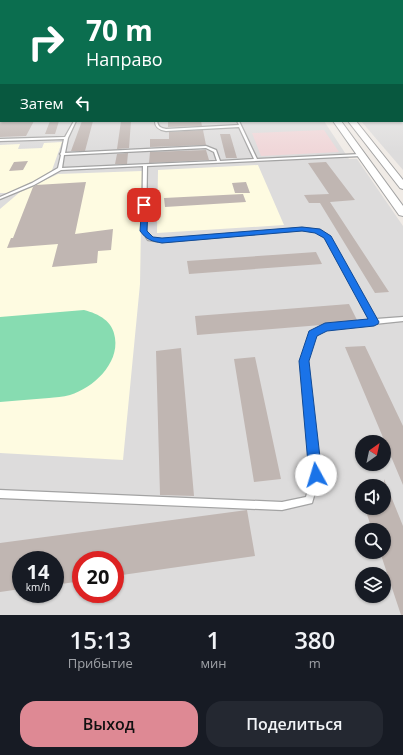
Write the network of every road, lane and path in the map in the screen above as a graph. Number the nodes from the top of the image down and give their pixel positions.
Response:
1 (74, 122) edge
2 (156, 122) edge
3 (238, 122) edge
4 (338, 122) edge
5 (353, 122) edge
6 (240, 126) junction
7 (66, 138) junction
8 (0, 140) edge
9 (62, 154) junction
10 (379, 155) junction
11 (361, 156) junction
12 (256, 160) junction
13 (219, 162) junction
14 (145, 165) junction
15 (60, 169) junction
16 (403, 186) edge
17 (392, 197) junction
18 (0, 198) edge
19 (403, 198) edge
20 (403, 213) edge
21 (403, 319) edge
22 (374, 322) junction
23 (0, 494) edge

1 - 7 lane
2 - 6 lane
3 - 6 lane
4 - 11 street
5 - 10 street
6 - 12 lane
7 - 8 lane
7 - 9 lane
9 - 13 lane
9 - 15 lane
10 - 11 street
10 - 16 street
11 - 12 lane
11 - 17 street
12 - 13 lane
13 - 14 lane
14 - 15 lane
14 - 22 lane
15 - 18 lane
17 - 19 street
17 - 20 street
21 - 22 lane
22 - 23 lane

